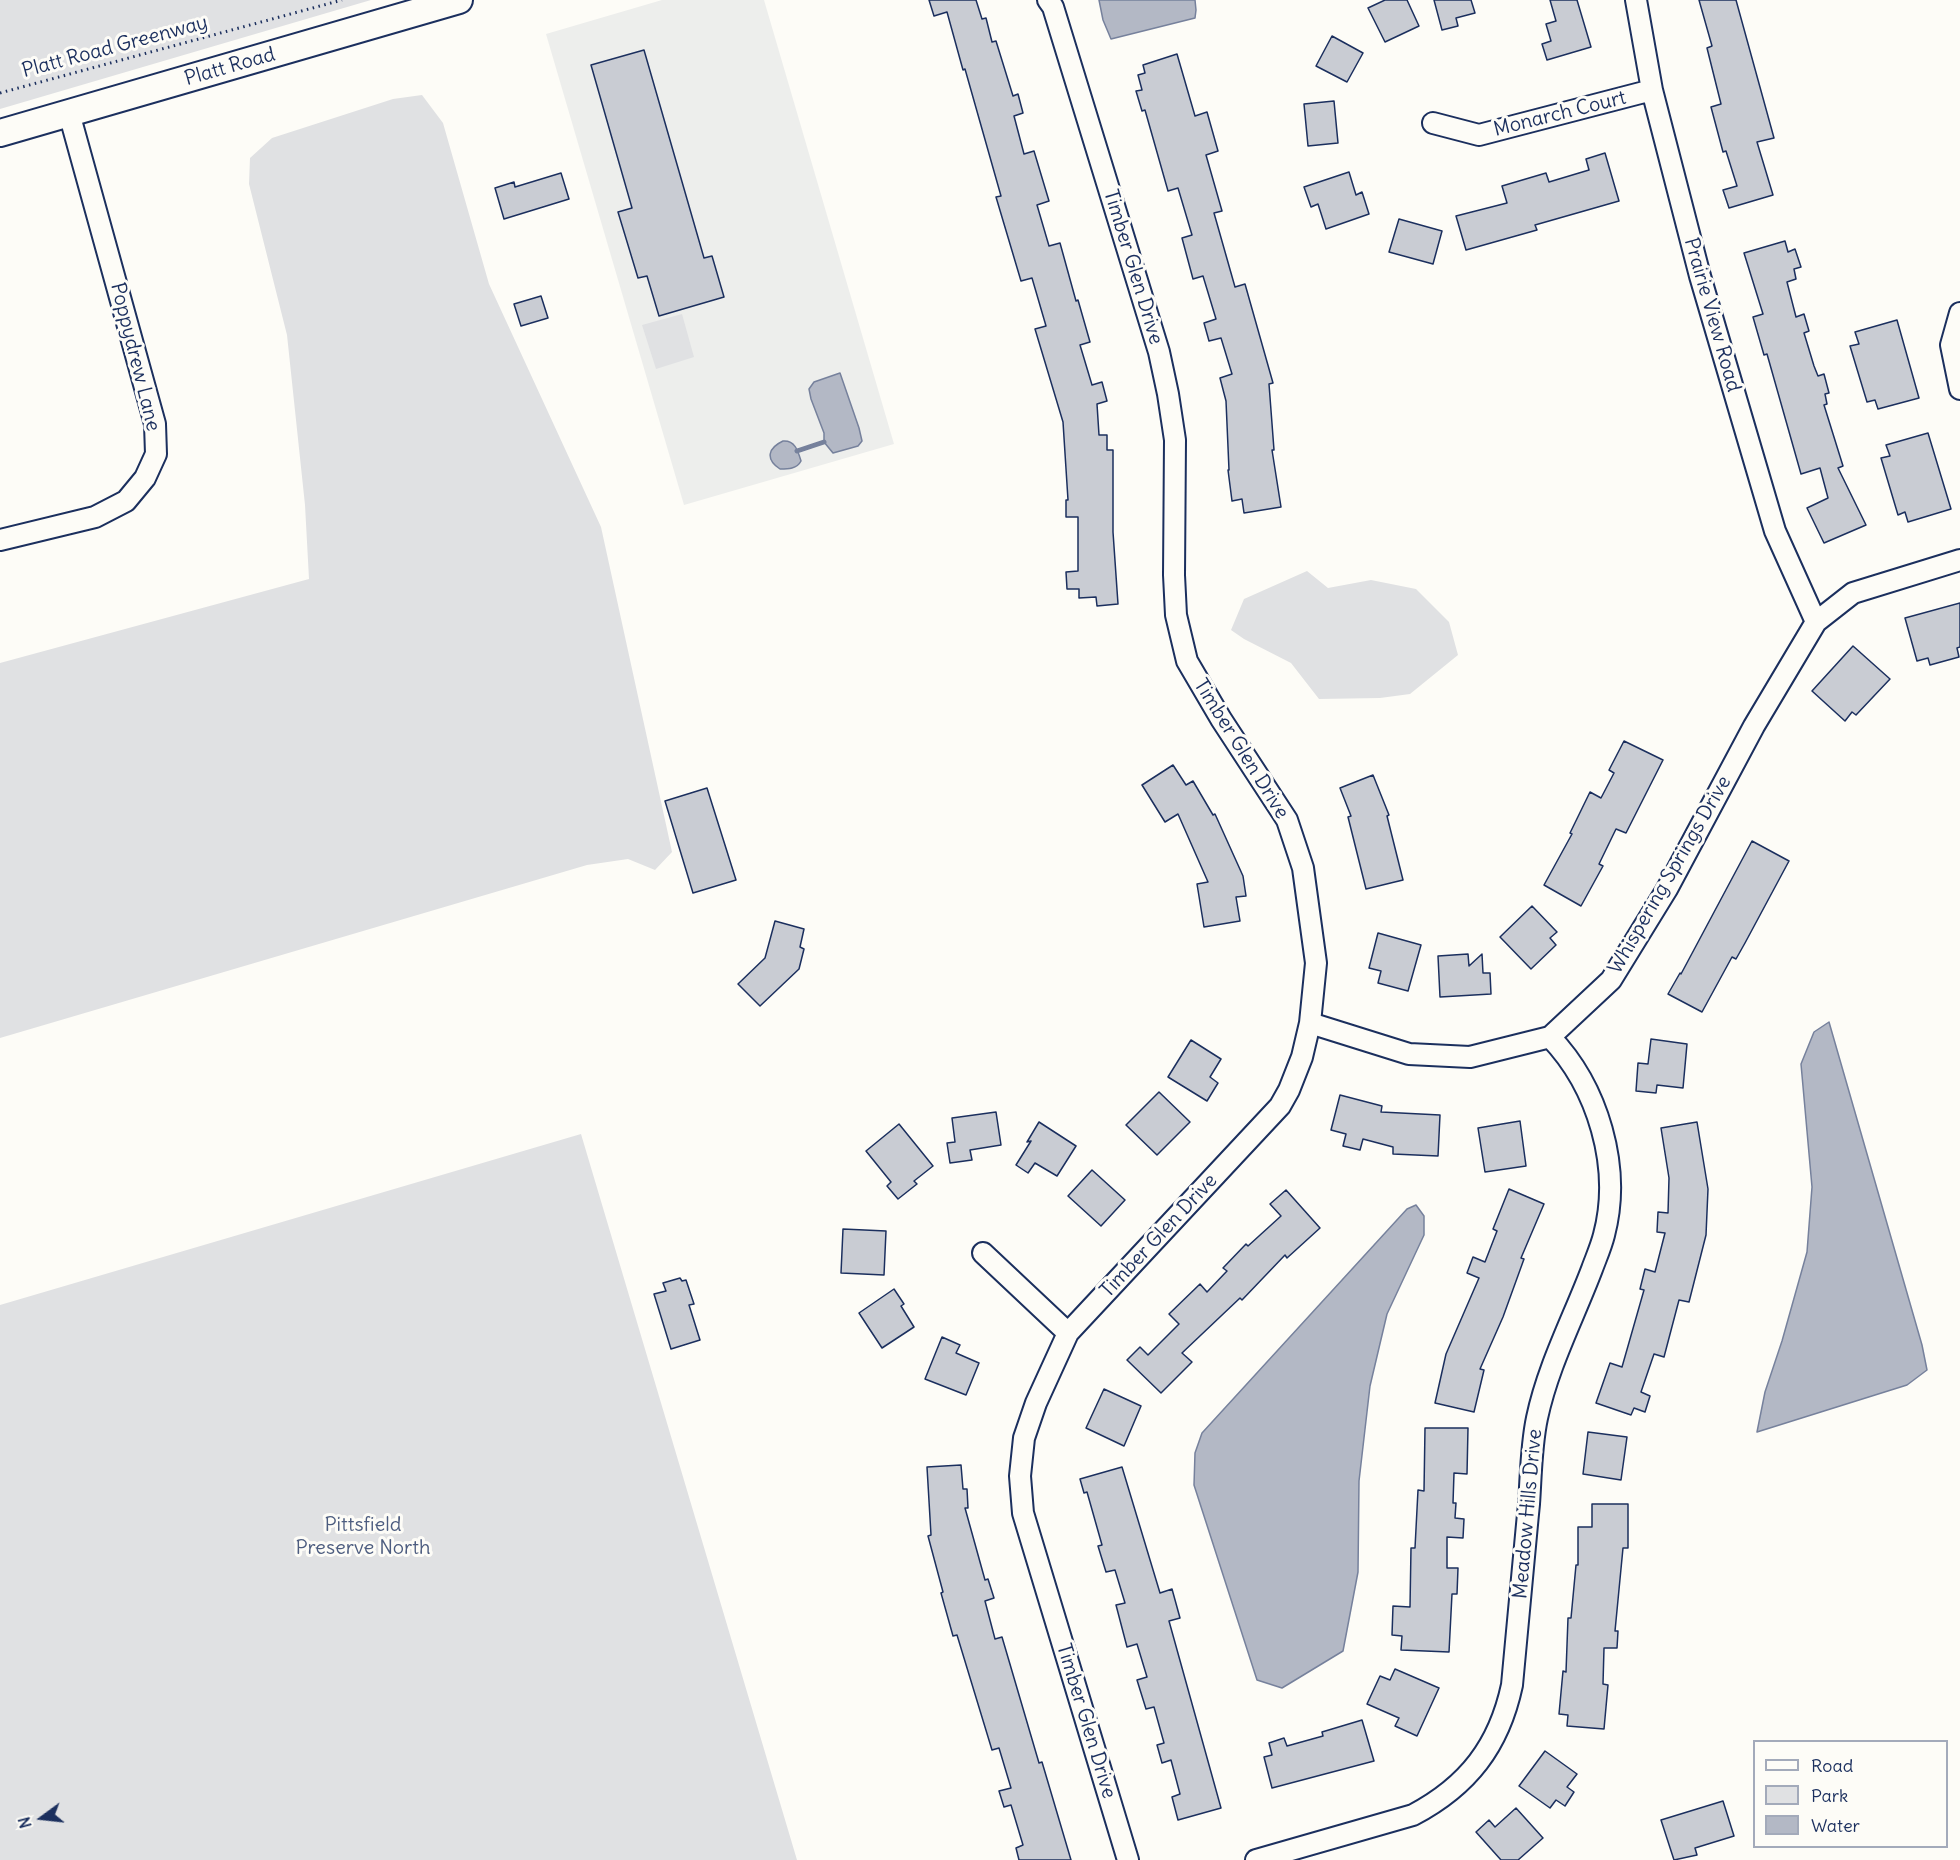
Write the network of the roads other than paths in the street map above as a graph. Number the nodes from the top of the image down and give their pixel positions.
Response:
1 (459, 0) edge
2 (1636, 0) edge
3 (1052, 2) edge
4 (1652, 90) junction
5 (69, 113) junction
6 (1433, 123) dead end
7 (0, 133) edge
8 (1960, 313) edge
9 (1960, 389) edge
10 (0, 540) edge
11 (1960, 560) edge
12 (1816, 622) junction
13 (1310, 1023) junction
14 (1550, 1038) junction
15 (983, 1253) dead end
16 (1068, 1333) junction
17 (1128, 1860) edge
18 (1256, 1860) edge

1 - 5 main road, Platt Road
2 - 4 street, Prairie View Road
3 - 13 street, Timber Glen Drive
4 - 6 street, Monarch Court
4 - 12 street, Prairie View Road
5 - 7 main road, Platt Road
5 - 10 street, Poppydrew Lane
8 - 9 street
11 - 12 street, Whispering Springs Drive
12 - 14 street, Whispering Springs Drive
13 - 14 street
13 - 16 street, Timber Glen Drive
14 - 18 street, Meadow Hills Drive
15 - 16 street
16 - 17 street, Timber Glen Drive

